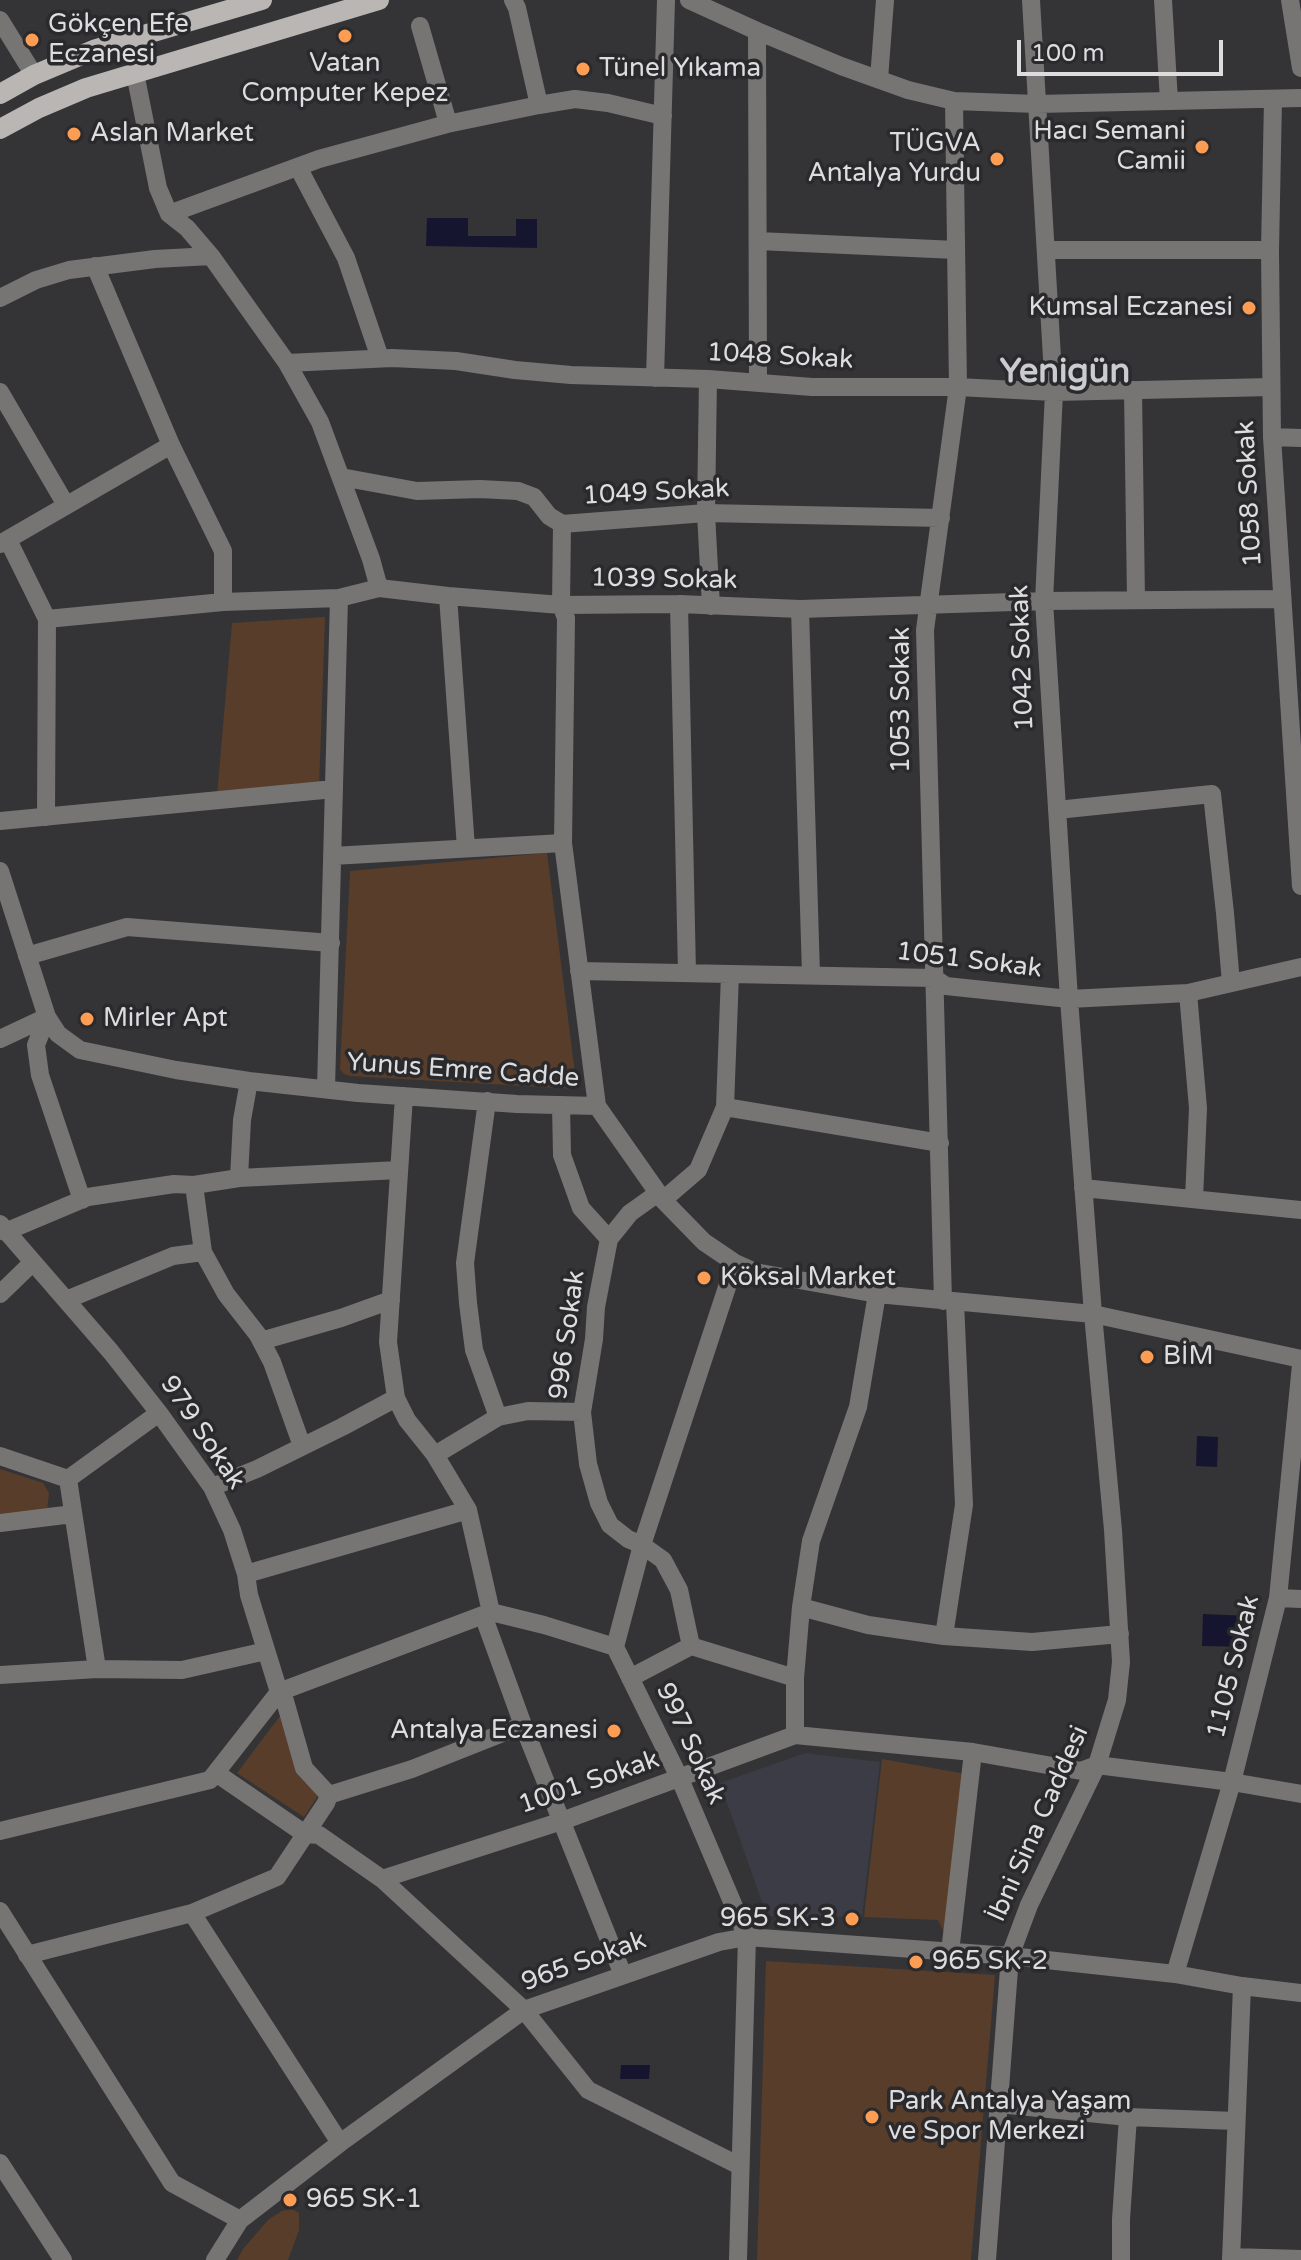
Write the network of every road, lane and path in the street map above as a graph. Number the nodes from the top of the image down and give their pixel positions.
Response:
1 (262, 0) edge
2 (379, 0) edge
3 (513, 0) edge
4 (666, 0) edge
5 (689, 0) edge
6 (885, 0) edge
7 (1031, 0) edge
8 (1163, 0) edge
9 (1290, 0) edge
10 (0, 20) edge
11 (420, 26) dead end
12 (757, 31) junction
13 (1301, 68) edge
14 (135, 73) junction
15 (34, 75) junction
16 (879, 79) junction
17 (4, 89) edge
18 (1301, 98) edge
19 (1273, 99) junction
20 (954, 101) junction
21 (1169, 101) junction
22 (1037, 104) junction
23 (539, 105) junction
24 (663, 116) junction
25 (448, 123) junction
26 (0, 129) edge
27 (298, 167) junction
28 (169, 214) junction
29 (758, 241) junction
30 (956, 250) junction
31 (1046, 250) junction
32 (1270, 250) junction
33 (211, 256) junction
34 (95, 266) junction
35 (0, 298) edge
36 (380, 358) junction
37 (287, 363) junction
38 (655, 378) junction
39 (708, 379) junction
40 (758, 382) junction
41 (958, 387) junction
42 (1271, 387) junction
43 (1133, 390) junction
44 (0, 392) edge
45 (1054, 392) junction
46 (1272, 437) junction
47 (1301, 438) edge
48 (171, 445) junction
49 (341, 477) junction
50 (66, 505) junction
51 (706, 513) junction
52 (941, 518) junction
53 (562, 524) junction
54 (4, 542) edge
55 (379, 588) junction
56 (448, 596) junction
57 (339, 598) junction
58 (1282, 599) junction
59 (1136, 600) junction
60 (1044, 601) junction
61 (223, 602) junction
62 (679, 604) junction
63 (561, 605) junction
64 (711, 606) junction
65 (929, 606) junction
66 (800, 609) junction
67 (47, 619) junction
68 (1293, 632) edge
69 (334, 789) junction
70 (1057, 810) junction
71 (46, 817) junction
72 (0, 821) edge
73 (563, 843) junction
74 (466, 848) junction
75 (332, 856) junction
76 (0, 871) edge
77 (1301, 886) edge
78 (331, 943) junction
79 (27, 956) junction
80 (1301, 967) edge
81 (579, 971) junction
82 (687, 972) junction
83 (730, 974) junction
84 (811, 975) junction
85 (934, 978) junction
86 (1231, 983) junction
87 (1188, 993) junction
88 (1069, 999) junction
89 (47, 1017) junction
90 (0, 1039) edge
91 (249, 1081) junction
92 (326, 1088) junction
93 (404, 1096) junction
94 (487, 1101) junction
95 (561, 1105) junction
96 (597, 1106) junction
97 (725, 1107) junction
98 (940, 1143) junction
99 (399, 1170) junction
100 (239, 1178) junction
101 (194, 1185) junction
102 (1083, 1188) junction
103 (660, 1196) junction
104 (1194, 1199) junction
105 (82, 1200) junction
106 (1301, 1210) edge
107 (3, 1228) edge
108 (609, 1239) junction
109 (203, 1252) junction
110 (32, 1263) junction
111 (735, 1263) junction
112 (0, 1294) edge
113 (877, 1294) junction
114 (66, 1300) junction
115 (391, 1300) junction
116 (949, 1302) junction
117 (1093, 1314) junction
118 (261, 1341) junction
119 (1301, 1362) edge
120 (396, 1398) junction
121 (582, 1412) junction
122 (159, 1413) junction
123 (498, 1417) junction
124 (302, 1446) junction
125 (435, 1455) junction
126 (0, 1456) edge
127 (68, 1479) junction
128 (212, 1487) junction
129 (468, 1510) junction
130 (73, 1514) junction
131 (0, 1523) edge
132 (642, 1545) junction
133 (246, 1574) junction
134 (1278, 1598) junction
135 (1301, 1599) edge
136 (801, 1607) junction
137 (487, 1613) junction
138 (1120, 1634) junction
139 (944, 1636) junction
140 (691, 1646) junction
141 (615, 1647) junction
142 (266, 1651) junction
143 (97, 1669) junction
144 (0, 1675) edge
145 (630, 1678) junction
146 (795, 1678) junction
147 (279, 1692) junction
148 (523, 1725) junction
149 (795, 1735) junction
150 (973, 1752) junction
151 (1097, 1765) junction
152 (216, 1773) junction
153 (680, 1779) junction
154 (1232, 1782) junction
155 (1301, 1794) edge
156 (329, 1795) junction
157 (562, 1821) junction
158 (0, 1831) edge
159 (305, 1834) junction
160 (382, 1879) junction
161 (0, 1911) edge
162 (192, 1913) junction
163 (747, 1937) junction
164 (950, 1952) junction
165 (27, 1955) junction
166 (1010, 1956) junction
167 (1175, 1974) junction
168 (623, 1975) junction
169 (1242, 1986) junction
170 (1301, 1993) edge
171 (524, 2010) junction
172 (999, 2104) junction
173 (1128, 2117) junction
174 (1236, 2121) junction
175 (340, 2143) junction
176 (0, 2163) edge
177 (740, 2166) junction
178 (240, 2220) junction
179 (1231, 2258) edge
180 (1301, 2259) edge
181 (63, 2260) edge
182 (215, 2260) edge
183 (738, 2260) edge
184 (987, 2260) edge
185 (1121, 2260) edge

1 - 15 main road
2 - 14 main road
3 - 23 street
4 - 24 street
5 - 12 street
6 - 16 street
7 - 22 street, 1042 Sokak
8 - 21 street
9 - 13 street
10 - 15 street
11 - 25 street
12 - 16 street
12 - 29 street
14 - 26 main road
14 - 28 street
15 - 17 main road
16 - 20 street
18 - 19 street
19 - 21 street
19 - 32 street, 1058 Sokak
20 - 22 street
20 - 30 street, 1053 Sokak
21 - 22 street
22 - 31 street, 1042 Sokak
23 - 24 street
23 - 25 street
24 - 38 street
25 - 27 street
27 - 28 street
27 - 36 street
28 - 33 street
29 - 30 street
29 - 40 street
30 - 41 street, 1053 Sokak
31 - 32 street
31 - 45 street, 1042 Sokak
32 - 42 street, 1058 Sokak
33 - 34 street
33 - 37 street
34 - 35 street
34 - 48 street
36 - 37 street, 1048 Sokak
36 - 38 street, 1048 Sokak
37 - 49 street
38 - 39 street, 1048 Sokak
39 - 40 street, 1048 Sokak
39 - 51 street
40 - 41 street, 1048 Sokak
41 - 45 street, 1048 Sokak
41 - 52 street, 1053 Sokak
42 - 43 street, 1048 Sokak
42 - 46 street, 1058 Sokak
43 - 45 street, 1048 Sokak
43 - 59 street
44 - 50 street
45 - 60 street, 1042 Sokak
46 - 47 street
46 - 58 street, 1058 Sokak
48 - 50 street
48 - 61 street
49 - 53 street, 1049 Sokak
49 - 55 street
50 - 54 street
51 - 52 street, 1049 Sokak
51 - 53 street, 1049 Sokak
51 - 64 street
52 - 65 street, 1053 Sokak
53 - 63 street
54 - 67 street
55 - 56 street, 1039 Sokak
55 - 57 street, 1039 Sokak
56 - 63 street, 1039 Sokak
56 - 74 street
57 - 61 street, 1039 Sokak
57 - 69 street
58 - 59 street, 1039 Sokak
58 - 68 street, 1058 Sokak
59 - 60 street, 1039 Sokak
60 - 65 street, 1039 Sokak
60 - 70 street, 1042 Sokak
61 - 67 street, 1039 Sokak
62 - 63 street, 1039 Sokak
62 - 64 street, 1039 Sokak
62 - 82 street
63 - 73 street
64 - 66 street, 1039 Sokak
65 - 66 street, 1039 Sokak
65 - 85 street, 1053 Sokak
66 - 84 street
67 - 71 street
68 - 77 street, 1058 Sokak
69 - 71 street
69 - 75 street
70 - 86 street
70 - 88 street, 1042 Sokak
71 - 72 street
73 - 74 street
73 - 81 street
74 - 75 street
75 - 78 street
76 - 79 street, Yunus Emre Cadde
78 - 79 street
78 - 92 street
79 - 89 street, Yunus Emre Cadde
80 - 86 street, 1051 Sokak
81 - 82 street, 1051 Sokak
81 - 96 street
82 - 83 street, 1051 Sokak
83 - 84 street, 1051 Sokak
83 - 97 street
84 - 85 street, 1051 Sokak
85 - 88 street, 1051 Sokak
85 - 98 street, 1053 Sokak
86 - 87 street, 1051 Sokak
87 - 88 street, 1051 Sokak
87 - 104 street
88 - 102 street, 1042 Sokak
89 - 90 street
89 - 91 street, Yunus Emre Cadde
89 - 105 street
91 - 92 street, Yunus Emre Cadde
91 - 100 street
92 - 93 street, Yunus Emre Cadde
93 - 94 street, Yunus Emre Cadde
93 - 99 street
94 - 95 street, Yunus Emre Cadde
94 - 123 street
95 - 96 street, Yunus Emre Cadde
95 - 108 street
96 - 103 street, Yunus Emre Cadde
97 - 98 street
97 - 103 street, 996 Sokak
98 - 116 street, 1053 Sokak
99 - 100 street
99 - 115 street
100 - 101 street
101 - 105 street
101 - 109 street
102 - 104 street
102 - 117 street, 1042 Sokak
103 - 108 street, 996 Sokak
103 - 111 street, Yunus Emre Cadde
104 - 106 street
105 - 107 street
107 - 110 street, 979 Sokak
108 - 121 street, 996 Sokak
109 - 114 street
109 - 118 street
110 - 112 street
110 - 114 street, 979 Sokak
111 - 113 street, Yunus Emre Cadde
111 - 132 street
113 - 116 street, Yunus Emre Cadde
113 - 136 street
114 - 122 street, 979 Sokak
115 - 118 street
115 - 120 street
116 - 117 street, Yunus Emre Cadde
116 - 139 street, 1053 Sokak
117 - 119 street, Yunus Emre Cadde
117 - 138 street, İbni Sina Caddesi
118 - 124 street
119 - 134 street, 1105 Sokak
120 - 124 street
120 - 125 street
121 - 123 street
121 - 132 street, 996 Sokak
122 - 127 street
122 - 128 street, 979 Sokak
123 - 125 street
124 - 128 street
125 - 129 street
126 - 127 street
127 - 130 street
128 - 133 street, 979 Sokak
129 - 133 street
129 - 137 street
130 - 131 street
130 - 143 street
132 - 140 street, 996 Sokak
132 - 141 street
133 - 142 street, 979 Sokak
134 - 135 street
134 - 154 street, 1105 Sokak
136 - 139 street
136 - 146 street
137 - 141 street
137 - 147 street
137 - 148 street
138 - 139 street
138 - 151 street, İbni Sina Caddesi
140 - 145 street
140 - 146 street
141 - 145 street, 997 Sokak
142 - 143 street
142 - 147 street, 979 Sokak
143 - 144 street
145 - 153 street, 997 Sokak
146 - 149 street
147 - 152 street
147 - 156 street, 979 Sokak
148 - 156 street
148 - 157 street
149 - 150 street, 1001 Sokak
149 - 153 street, 1001 Sokak
150 - 151 street, 1001 Sokak
150 - 164 street
151 - 154 street, 1001 Sokak
151 - 166 street, İbni Sina Caddesi
152 - 158 street
152 - 159 street
153 - 157 street, 1001 Sokak
153 - 163 street, 997 Sokak
154 - 155 street, 1001 Sokak
154 - 167 street, 1105 Sokak
156 - 159 street
157 - 160 street, 1001 Sokak
157 - 168 street
159 - 160 street
159 - 162 street
160 - 171 street
161 - 165 street
162 - 165 street
162 - 175 street
163 - 164 street, 965 Sokak
163 - 168 street, 965 Sokak
163 - 177 street, 997 Sokak
164 - 166 street, 965 Sokak
165 - 178 street
166 - 167 street, 965 Sokak
166 - 172 street, İbni Sina Caddesi
167 - 169 street, 965 Sokak
168 - 171 street, 965 Sokak
169 - 170 street, 965 Sokak
169 - 174 street
171 - 175 street, 965 Sokak
171 - 177 street
172 - 173 street
172 - 184 street, İbni Sina Caddesi
173 - 174 street
173 - 185 street
174 - 179 street
175 - 178 street, 965 Sokak
176 - 181 street
177 - 183 street, 997 Sokak
178 - 182 street, 965 Sokak
179 - 180 street

